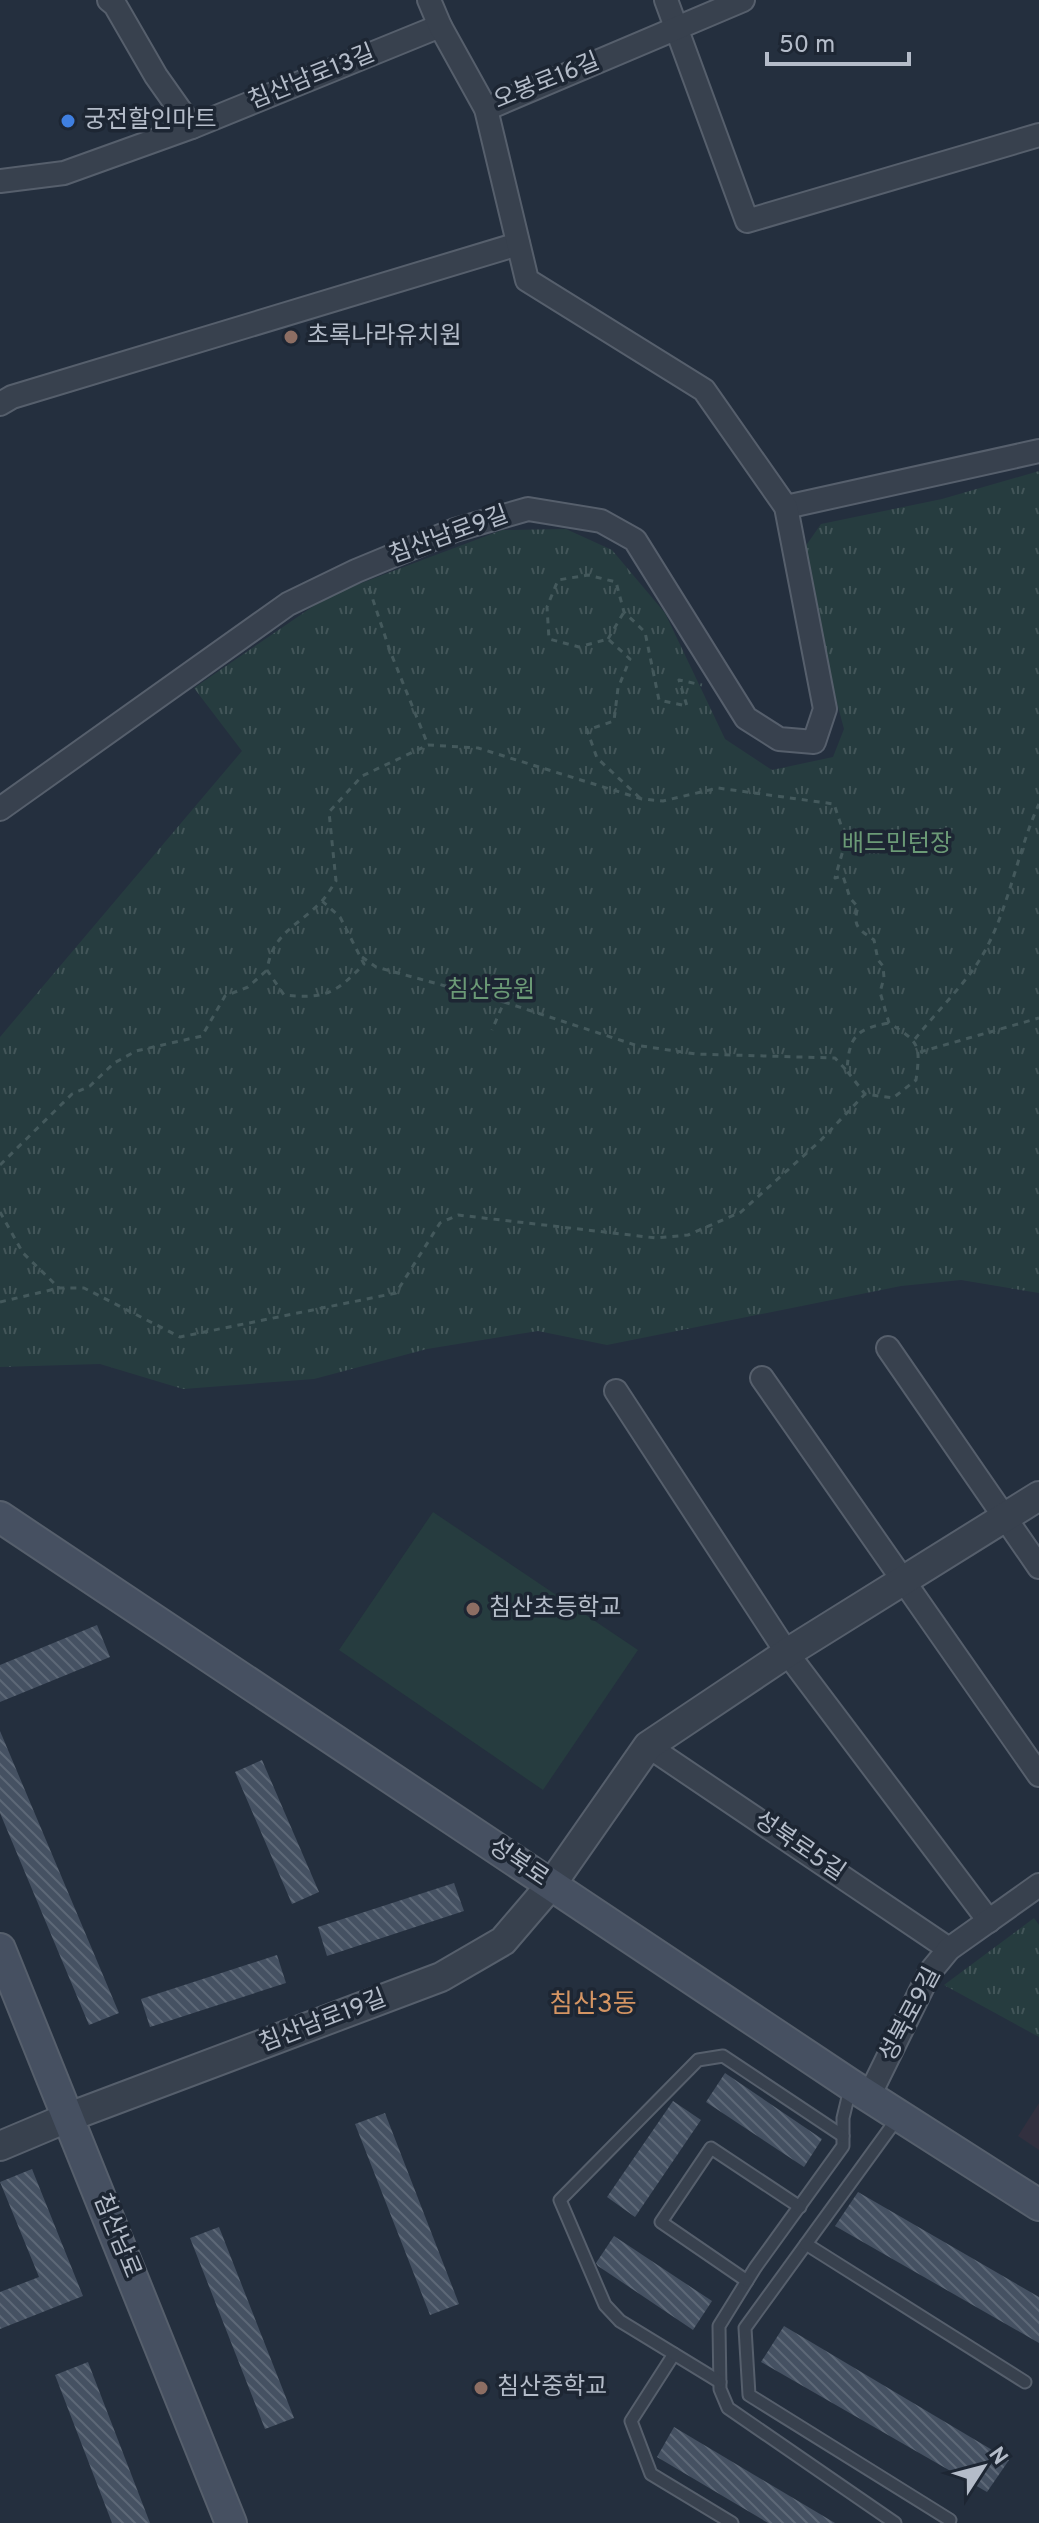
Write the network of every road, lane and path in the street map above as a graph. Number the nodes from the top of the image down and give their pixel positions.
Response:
1 (109, 0) edge
2 (429, 0) edge
3 (666, 0) edge
4 (743, 0) edge
5 (440, 26) junction
6 (677, 28) junction
7 (486, 109) junction
8 (192, 127) junction
9 (1039, 135) edge
10 (0, 181) edge
11 (518, 244) junction
12 (0, 404) edge
13 (1039, 451) edge
14 (786, 507) junction
15 (363, 568) junction
16 (624, 612) junction
17 (608, 639) junction
18 (709, 687) dead end
19 (428, 745) junction
20 (642, 799) junction
21 (1039, 804) edge
22 (0, 809) edge
23 (322, 901) junction
24 (359, 954) junction
25 (267, 970) junction
26 (504, 1002) junction
27 (1039, 1018) edge
28 (889, 1023) junction
29 (492, 1030) dead end
30 (915, 1039) junction
31 (920, 1052) junction
32 (847, 1071) junction
33 (865, 1094) junction
34 (0, 1165) edge
35 (0, 1212) edge
36 (59, 1288) junction
37 (0, 1302) edge
38 (888, 1348) dead end
39 (762, 1378) dead end
40 (616, 1391) dead end
41 (1039, 1496) edge
42 (0, 1517) edge
43 (1005, 1517) junction
44 (1039, 1567) edge
45 (903, 1581) junction
46 (787, 1653) junction
47 (648, 1746) junction
48 (1039, 1775) edge
49 (551, 1885) junction
50 (1039, 1885) edge
51 (989, 1921) junction
52 (0, 1949) edge
53 (949, 1949) junction
54 (860, 2090) junction
55 (899, 2116) junction
56 (69, 2117) junction
57 (843, 2136) junction
58 (0, 2146) edge
59 (1039, 2205) edge
60 (800, 2207) junction
61 (806, 2244) junction
62 (747, 2281) junction
63 (674, 2354) junction
64 (720, 2382) junction
65 (1025, 2382) dead end
66 (950, 2520) dead end
67 (231, 2523) edge
68 (732, 2523) edge
69 (895, 2523) edge

1 - 8 street
2 - 5 street, 오봉로16길
3 - 6 street
4 - 6 street, 오봉로16길
5 - 7 street, 오봉로16길
5 - 8 street, 침산남로13길
6 - 7 street, 오봉로16길
6 - 9 street
7 - 11 street
8 - 10 street, 침산남로13길
11 - 12 street
11 - 14 street
13 - 14 street
14 - 15 street, 침산남로9길
15 - 19 path
15 - 22 street, 침산남로9길
16 - 17 path
16 - 17 path
16 - 18 path
17 - 20 path
19 - 20 path
19 - 23 path
20 - 28 path
21 - 30 path
23 - 24 path
23 - 25 path
24 - 25 path
24 - 26 path
25 - 34 path
26 - 29 path
26 - 32 path
27 - 31 path
28 - 30 path
28 - 32 path
30 - 31 path
31 - 33 path
32 - 33 path
33 - 36 path
35 - 36 path
36 - 37 path
38 - 43 street
39 - 45 street
40 - 46 street
41 - 43 street
42 - 49 main road, 성북로
43 - 44 street
43 - 45 street
45 - 46 street
45 - 48 street
46 - 47 street
46 - 51 street
47 - 49 street
47 - 53 street, 성북로5길
49 - 54 main road, 성북로
49 - 56 street, 침산남로19길
50 - 51 street, 성북로9길
51 - 53 street, 성북로9길
52 - 56 main road, 침산남로
53 - 54 street, 성북로9길
54 - 55 main road, 성북로
54 - 57 lane
55 - 59 main road, 성북로
55 - 61 lane
56 - 58 street, 침산남로19길
56 - 67 main road, 침산남로
57 - 60 lane
57 - 63 lane
60 - 62 lane
60 - 62 lane
61 - 65 lane
61 - 66 lane
62 - 64 lane
63 - 64 lane
63 - 68 lane
64 - 69 lane

